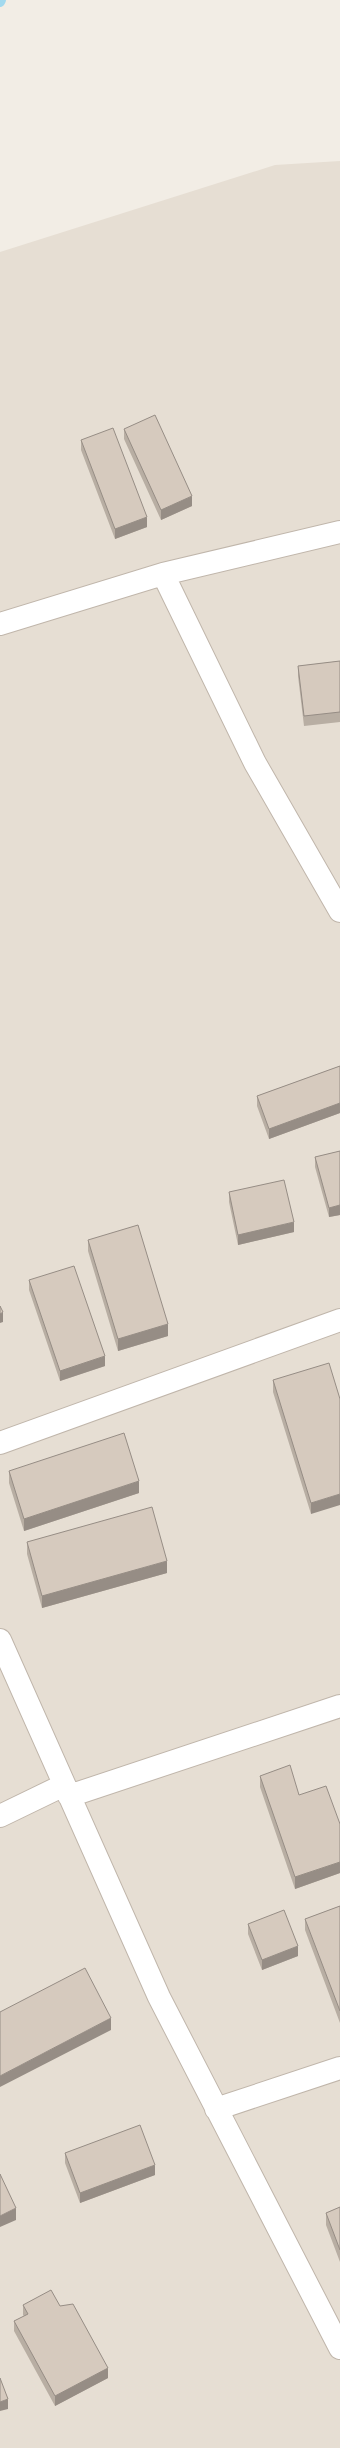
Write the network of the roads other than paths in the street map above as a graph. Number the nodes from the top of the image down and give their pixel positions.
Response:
1 (340, 532) edge
2 (163, 574) junction
3 (0, 624) edge
4 (340, 911) edge
5 (340, 1320) edge
6 (0, 1443) edge
7 (0, 1640) edge
8 (340, 1706) edge
9 (67, 1790) junction
10 (0, 1816) edge
11 (340, 2068) edge
12 (216, 2109) junction
13 (340, 2348) edge

1 - 2 street
2 - 3 street
2 - 4 street
5 - 6 street
7 - 9 street
8 - 9 street
9 - 10 street
9 - 12 street
11 - 12 street
12 - 13 street

